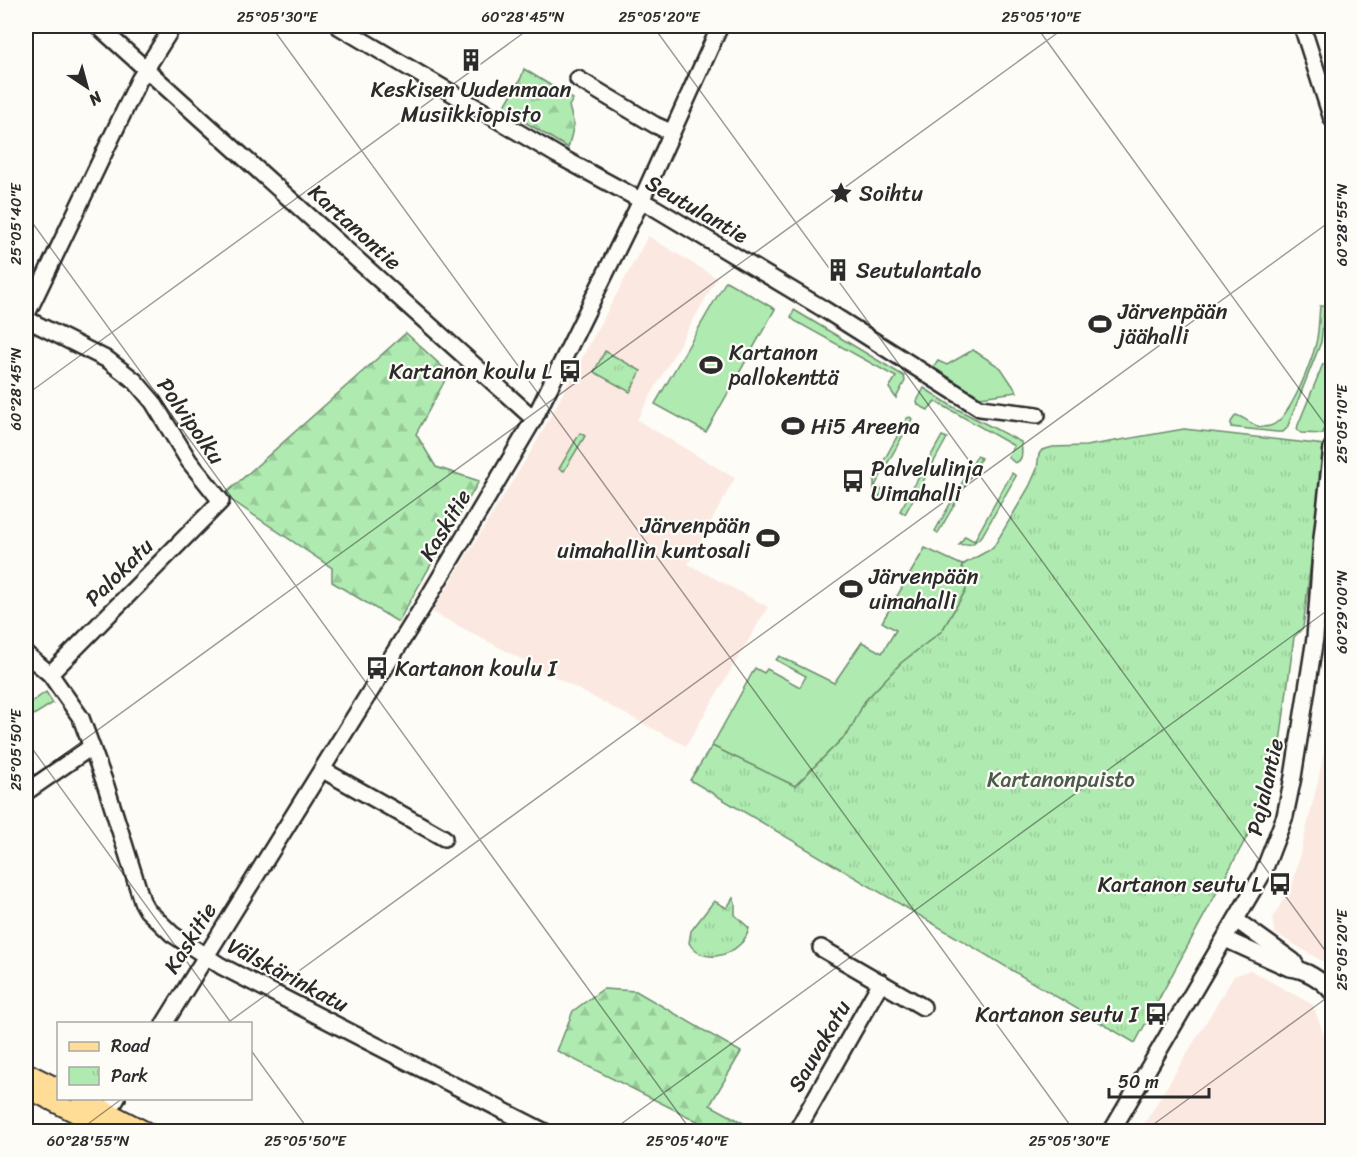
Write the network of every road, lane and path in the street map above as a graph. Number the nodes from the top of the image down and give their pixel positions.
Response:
1 (98, 26) edge
2 (173, 26) edge
3 (338, 26) edge
4 (720, 26) edge
5 (1302, 26) edge
6 (146, 69) junction
7 (578, 79) dead end
8 (1332, 119) edge
9 (671, 132) junction
10 (641, 201) junction
11 (26, 318) edge
12 (1037, 415) dead end
13 (534, 419) junction
14 (1332, 447) edge
15 (221, 501) joint
16 (1317, 611) junction
17 (1332, 614) edge
18 (26, 654) edge
19 (50, 674) junction
20 (91, 747) junction
21 (323, 770) junction
22 (26, 792) edge
23 (444, 838) dead end
24 (1236, 920) junction
25 (1225, 939) junction
26 (821, 948) dead end
27 (205, 956) junction
28 (1298, 969) junction
29 (881, 982) junction
30 (1332, 992) edge
31 (924, 1007) dead end
32 (165, 1022) edge
33 (26, 1072) edge
34 (26, 1088) edge
35 (57, 1088) edge
36 (83, 1100) edge
37 (107, 1120) edge
38 (147, 1131) edge
39 (545, 1131) edge
40 (796, 1131) edge
41 (1111, 1131) edge

1 - 6 street, Kartanontie
2 - 6 street
3 - 10 street, Seutulantie
4 - 9 street, Kaskitie
5 - 8 street
6 - 11 street
6 - 13 street, Kartanontie
7 - 9 street
9 - 10 street, Kaskitie
10 - 12 street, Seutulantie
10 - 13 street, Kaskitie
11 - 15 street, Polvipolku
13 - 21 street, Kaskitie
14 - 16 street, Pajalantie
15 - 19 street, Palokatu
16 - 17 street
16 - 24 street, Pajalantie
18 - 19 street, Välskärinkatu
19 - 20 street, Välskärinkatu
20 - 22 street
20 - 27 street, Välskärinkatu
21 - 23 street
21 - 27 street, Kaskitie
24 - 25 street, Pajalantie
24 - 28 street
25 - 28 street
25 - 41 street, Pajalantie
26 - 29 street
27 - 32 street, Kaskitie
27 - 39 street, Välskärinkatu
28 - 30 street
29 - 31 street
29 - 40 street, Sauvakatu
33 - 35 main road
34 - 37 main road
36 - 37 main road
37 - 38 main road

